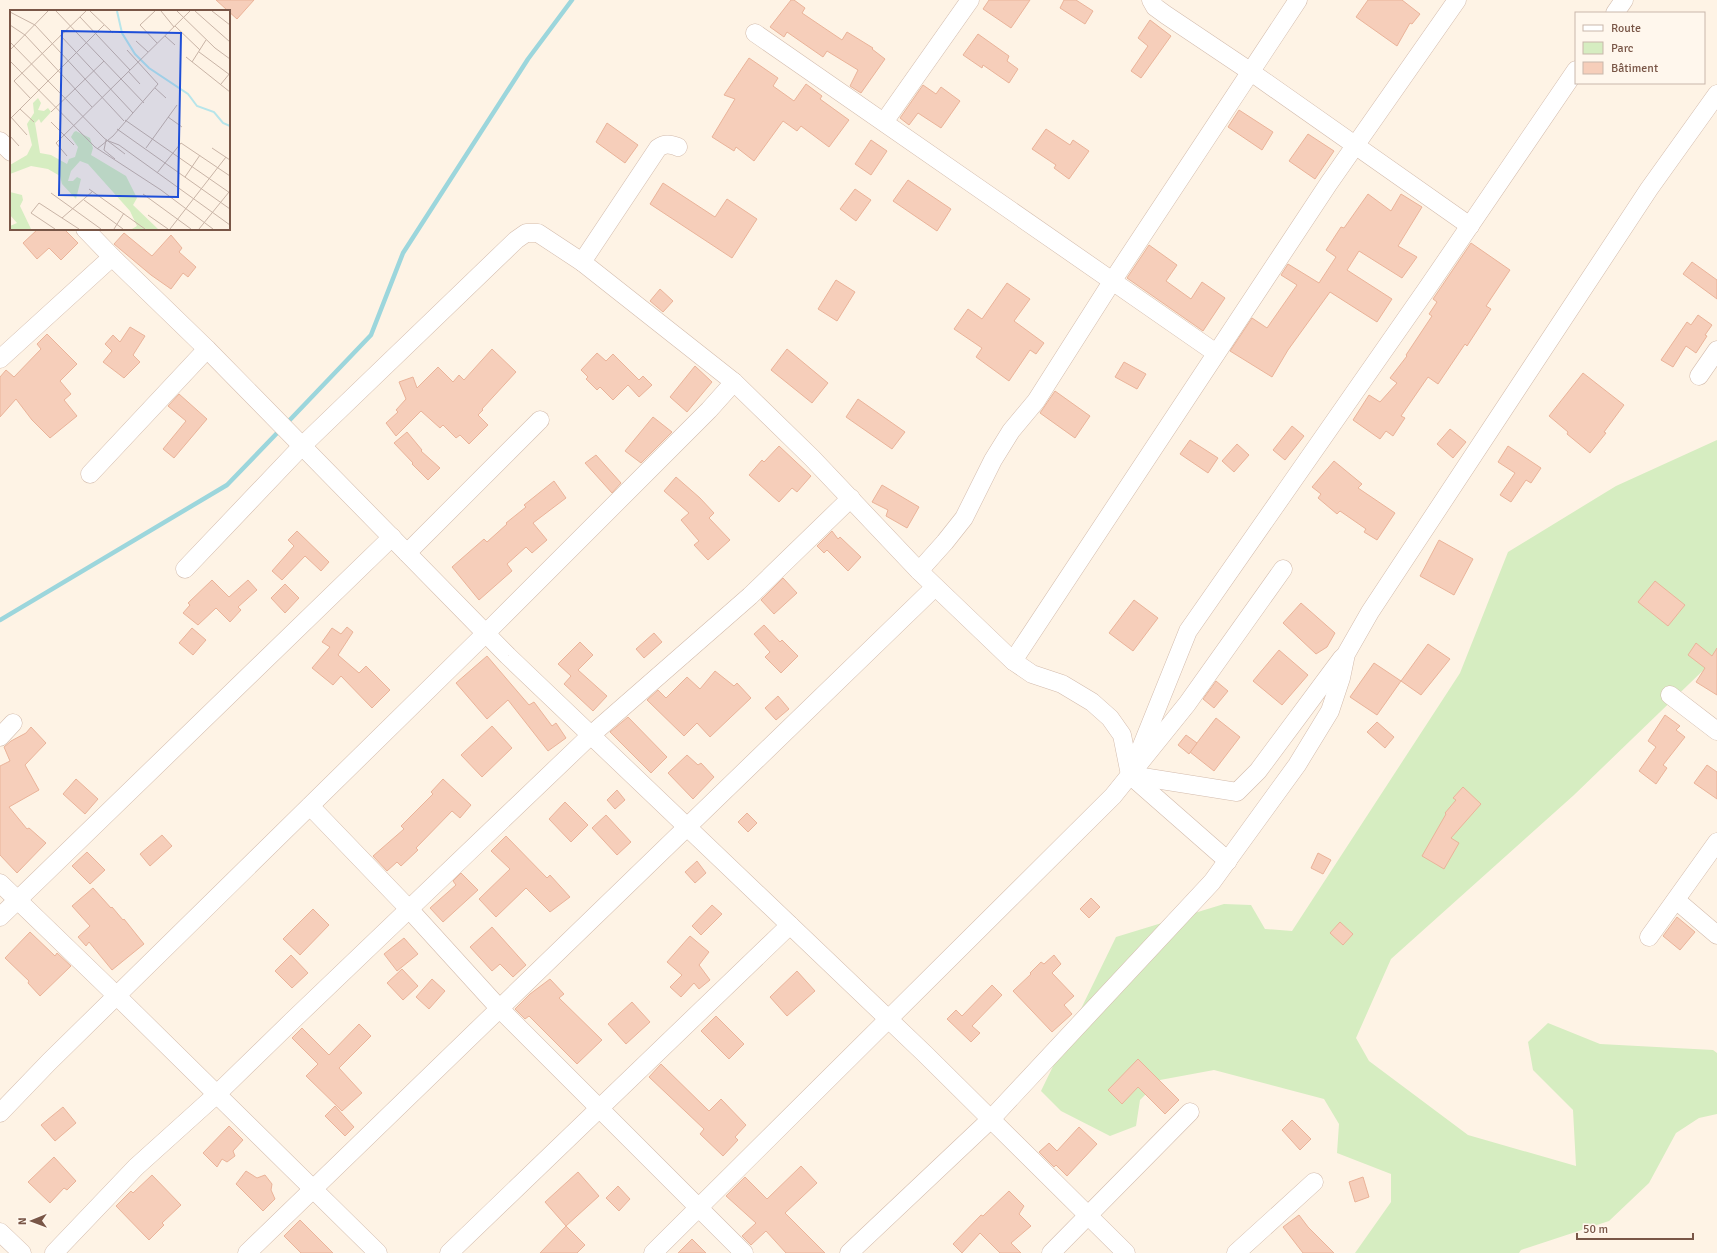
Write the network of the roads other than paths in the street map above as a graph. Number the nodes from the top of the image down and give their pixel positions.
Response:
1 (970, 0) edge
2 (1152, 0) edge
3 (1298, 0) edge
4 (1457, 0) edge
5 (1624, 0) edge
6 (1616, 12) edge
7 (755, 33) dead end
8 (1575, 71) edge
9 (1251, 72) junction
10 (1717, 94) edge
11 (884, 122) junction
12 (0, 141) edge
13 (1356, 145) junction
14 (678, 147) dead end
15 (10, 151) edge
16 (1470, 226) junction
17 (86, 230) edge
18 (112, 257) junction
19 (582, 262) junction
20 (1113, 280) junction
21 (207, 349) junction
22 (1717, 350) edge
23 (1216, 353) junction
24 (0, 359) edge
25 (1699, 376) dead end
26 (734, 382) junction
27 (540, 420) dead end
28 (302, 446) junction
29 (90, 474) dead end
30 (850, 498) junction
31 (392, 537) junction
32 (407, 552) junction
33 (185, 569) dead end
34 (1283, 569) dead end
35 (919, 571) junction
36 (935, 587) junction
37 (486, 633) junction
38 (1346, 654) junction
39 (1013, 661) junction
40 (1670, 695) dead end
41 (13, 723) dead end
42 (1717, 731) edge
43 (591, 735) junction
44 (0, 736) edge
45 (1130, 774) junction
46 (310, 806) junction
47 (687, 826) junction
48 (1717, 842) edge
49 (1228, 860) junction
50 (0, 883) edge
51 (17, 900) junction
52 (1676, 900) junction
53 (409, 909) junction
54 (0, 917) edge
55 (790, 925) junction
56 (1717, 935) edge
57 (1649, 937) dead end
58 (117, 996) junction
59 (500, 1008) junction
60 (889, 1020) junction
61 (217, 1094) junction
62 (600, 1108) junction
63 (1190, 1112) dead end
64 (0, 1113) edge
65 (991, 1119) junction
66 (1314, 1182) dead end
67 (314, 1188) junction
68 (699, 1208) junction
69 (1088, 1216) junction
70 (0, 1232) edge
71 (22, 1253) edge
72 (54, 1253) edge
73 (247, 1253) edge
74 (378, 1253) edge
75 (449, 1253) edge
76 (653, 1253) edge
77 (744, 1253) edge
78 (849, 1253) edge
79 (1051, 1253) edge
80 (1126, 1253) edge
81 (1236, 1253) edge

1 - 11 street
2 - 9 street
3 - 9 street
4 - 13 street
5 - 6 street
7 - 11 street
8 - 16 street
9 - 13 street
9 - 20 street
10 - 38 street
11 - 20 street
12 - 15 street
13 - 16 street
13 - 23 street
14 - 19 street
16 - 45 street
17 - 18 street
18 - 21 street
18 - 24 street
19 - 26 street
19 - 28 street
20 - 23 street
20 - 35 street
21 - 28 street
21 - 29 street
22 - 25 street
23 - 39 street
26 - 30 street
26 - 37 street
27 - 32 street
28 - 31 street
28 - 33 street
30 - 35 street
30 - 43 street
31 - 32 street
31 - 51 street
32 - 37 street
34 - 45 street
35 - 36 street
36 - 39 street
36 - 47 street
37 - 43 street
37 - 46 street
38 - 45 street
38 - 49 street
39 - 45 street
40 - 42 street
41 - 44 street
43 - 47 street
43 - 53 street
45 - 49 street
45 - 60 street
46 - 53 street
46 - 58 street
47 - 55 street
47 - 59 street
48 - 52 street
49 - 65 street
50 - 51 street
51 - 54 street
51 - 58 street
52 - 56 street
52 - 57 street
53 - 59 street
53 - 61 street
55 - 60 street
55 - 62 street
58 - 61 street
58 - 64 street
59 - 62 street
59 - 67 street
60 - 65 street
60 - 68 street
61 - 67 street
61 - 72 street
62 - 68 street
62 - 75 street
63 - 69 street
65 - 69 street
65 - 78 street
66 - 81 street
67 - 73 street
67 - 74 street
68 - 76 street
68 - 77 street
69 - 79 street
69 - 80 street
70 - 71 street

